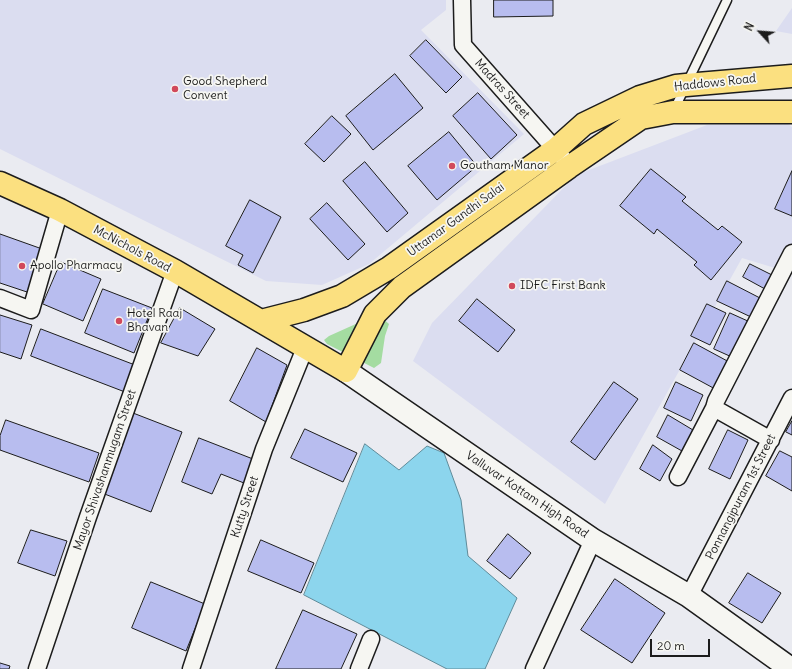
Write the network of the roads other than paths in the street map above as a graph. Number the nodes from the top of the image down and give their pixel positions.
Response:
1 (462, 0) edge
2 (727, 0) edge
3 (792, 76) edge
4 (686, 85) junction
5 (640, 97) joint
6 (673, 112) junction
7 (792, 112) edge
8 (556, 149) junction
9 (569, 167) junction
10 (0, 183) edge
11 (60, 210) junction
12 (792, 253) edge
13 (175, 271) junction
14 (0, 298) edge
15 (261, 322) junction
16 (305, 348) junction
17 (346, 371) junction
18 (792, 398) edge
19 (714, 408) junction
20 (770, 440) junction
21 (678, 477) dead end
22 (593, 540) junction
23 (689, 596) junction
24 (371, 639) dead end
25 (37, 669) edge
26 (191, 669) edge
27 (359, 669) edge
28 (534, 669) edge
29 (792, 669) edge

1 - 8 street, Madras Street
2 - 4 lane
3 - 4 main road, Haddows Road
4 - 5 main road, Haddows Road
4 - 6 lane
5 - 8 main road, Uttamar Gandhi Salai
6 - 7 main road
6 - 9 main road
8 - 9 street, Madras Street
8 - 15 main road, Uttamar Gandhi Salai
9 - 17 main road
10 - 11 main road, McNichols Road
11 - 13 main road, McNichols Road
11 - 14 street
12 - 19 street
13 - 15 main road, McNichols Road
13 - 25 street, Mayor Shivashanmugam Street
15 - 16 main road, Valluvar Kottam High Road
16 - 17 main road, Valluvar Kottam High Road
16 - 26 street, Kutty Street
17 - 22 main road, Valluvar Kottam High Road
18 - 20 street, Ponnangipuram 1st Street
19 - 20 street
19 - 21 street
20 - 23 street, Ponnangipuram 1st Street
22 - 23 main road, Valluvar Kottam High Road
22 - 28 street
23 - 29 main road, Valluvar Kottam High Road
24 - 27 street

